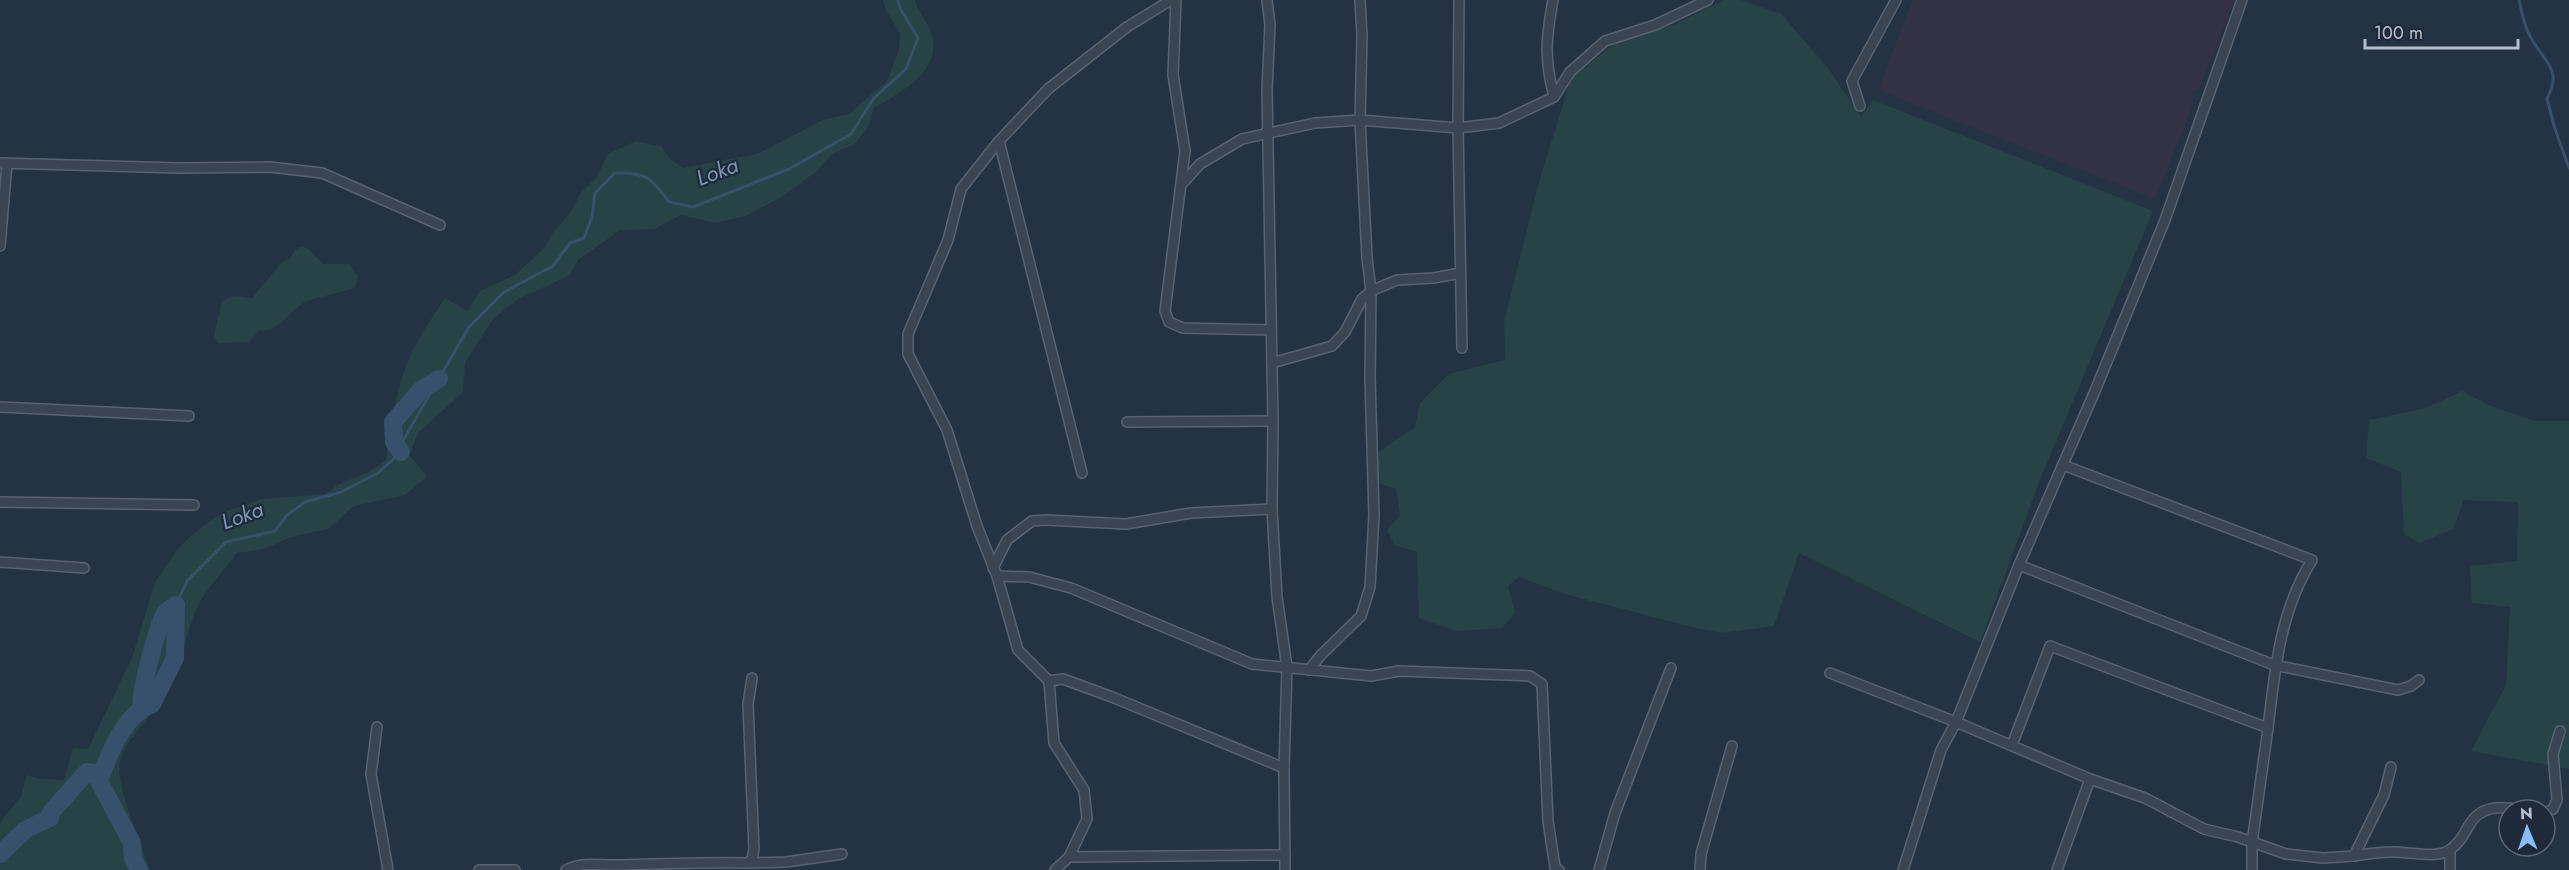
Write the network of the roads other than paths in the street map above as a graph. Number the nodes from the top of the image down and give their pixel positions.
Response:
1 (1171, 0) edge
2 (1176, 0) edge
3 (1267, 0) edge
4 (1360, 0) edge
5 (1459, 0) edge
6 (1553, 0) edge
7 (1708, 0) edge
8 (1896, 0) edge
9 (2242, 0) edge
10 (1554, 97) junction
11 (1860, 106) dead end
12 (1360, 120) junction
13 (1458, 128) junction
14 (1268, 132) junction
15 (999, 141) junction
16 (4, 163) edge
17 (1183, 183) junction
18 (440, 225) dead end
19 (0, 246) edge
20 (1460, 273) junction
21 (1371, 291) junction
22 (1271, 330) junction
23 (1462, 348) dead end
24 (1272, 363) junction
25 (0, 407) edge
26 (189, 416) dead end
27 (1273, 421) junction
28 (1127, 422) dead end
29 (2063, 465) junction
30 (1082, 473) dead end
31 (0, 502) edge
32 (194, 506) dead end
33 (1272, 509) junction
34 (0, 562) edge
35 (2019, 565) junction
36 (84, 568) dead end
37 (995, 572) junction
38 (2274, 665) junction
39 (1287, 667) junction
40 (1671, 668) dead end
41 (1309, 670) junction
42 (1830, 673) dead end
43 (752, 678) dead end
44 (2419, 680) dead end
45 (1050, 681) junction
46 (1956, 722) junction
47 (377, 727) dead end
48 (2268, 728) junction
49 (2560, 731) dead end
50 (2012, 745) junction
51 (1732, 746) dead end
52 (2391, 767) dead end
53 (1284, 768) junction
54 (2090, 779) junction
55 (2557, 798) edge
56 (2497, 807) edge
57 (2252, 843) junction
58 (2450, 850) junction
59 (842, 854) dead end
60 (1286, 855) junction
61 (2354, 856) junction
62 (1069, 857) junction
63 (748, 863) junction
64 (619, 868) edge
65 (388, 870) edge
66 (479, 870) edge
67 (515, 870) edge
68 (566, 870) edge
69 (1055, 870) edge
70 (1285, 870) edge
71 (1559, 870) edge
72 (1599, 870) edge
73 (1700, 870) edge
74 (1903, 870) edge
75 (2057, 870) edge
76 (2252, 870) edge
77 (2450, 870) edge

1 - 15 street
2 - 17 street
3 - 14 street
4 - 12 street
5 - 13 street
6 - 10 street
7 - 10 street
8 - 11 street
9 - 29 street
10 - 13 street
12 - 13 street
12 - 14 street
12 - 21 street
13 - 20 street
14 - 17 street
14 - 22 street
15 - 30 street
15 - 37 street
16 - 18 street
16 - 19 street
17 - 22 street
20 - 21 street
20 - 23 street
21 - 24 street
21 - 41 street
22 - 24 street
24 - 27 street
25 - 26 street
27 - 28 street
27 - 33 street
29 - 35 street
29 - 38 street
31 - 32 street
33 - 37 street
33 - 39 street
34 - 36 street
35 - 38 street
35 - 46 street
37 - 39 street
37 - 45 street
38 - 44 street
38 - 48 street
39 - 41 street
39 - 53 street
40 - 72 street
41 - 71 street
42 - 46 street
43 - 63 street
45 - 53 street
45 - 62 street
46 - 50 street
46 - 74 street
47 - 65 street
48 - 50 street
48 - 57 street
49 - 55 street
50 - 54 street
51 - 73 street
52 - 61 street
53 - 60 street
54 - 57 street
54 - 75 street
56 - 58 street
57 - 61 street
57 - 76 street
58 - 61 street
58 - 77 street
59 - 63 street
60 - 62 street
60 - 70 street
62 - 69 street
63 - 64 street
64 - 68 street
66 - 67 street

